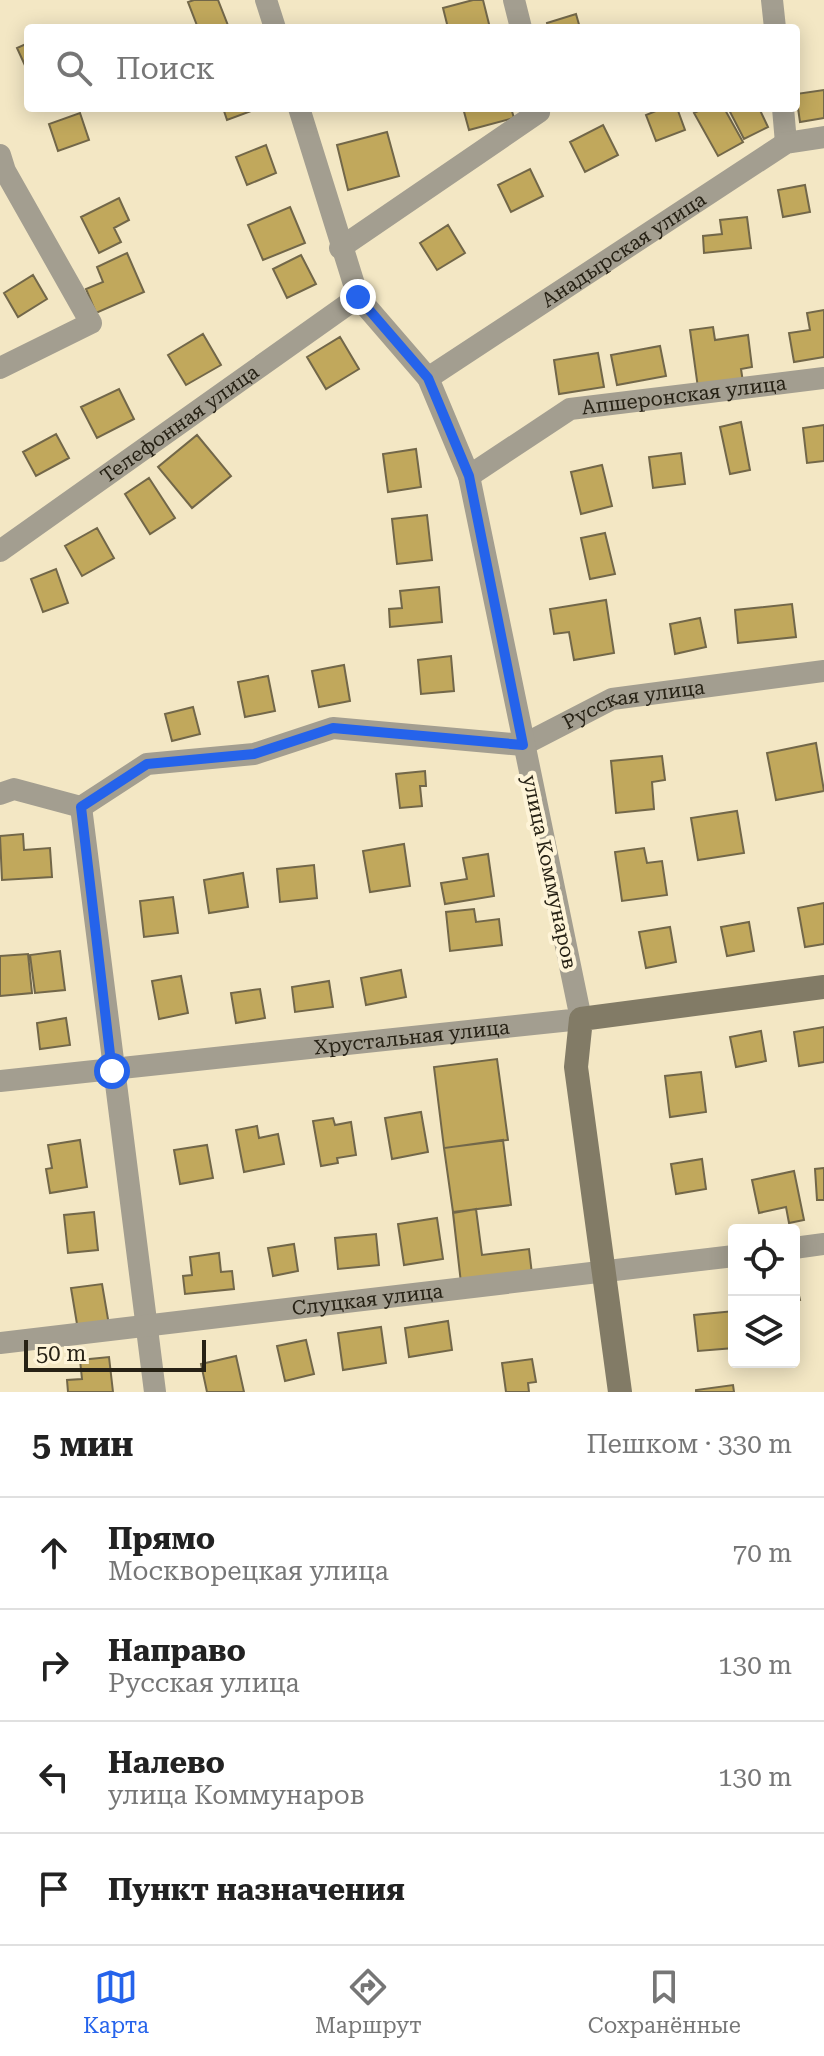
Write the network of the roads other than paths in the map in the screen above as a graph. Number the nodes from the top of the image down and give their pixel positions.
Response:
1 (266, 0) edge
2 (514, 0) edge
3 (772, 0) edge
4 (274, 24) edge
5 (520, 24) edge
6 (775, 24) edge
7 (300, 112) edge
8 (539, 112) edge
9 (783, 112) edge
10 (824, 137) edge
11 (786, 143) junction
12 (2, 167) edge
13 (340, 248) junction
14 (358, 297) junction
15 (0, 368) edge
16 (428, 378) junction
17 (824, 378) edge
18 (469, 476) junction
19 (0, 551) edge
20 (824, 671) edge
21 (523, 745) junction
22 (0, 794) edge
23 (81, 807) junction
24 (824, 987) edge
25 (581, 1019) junction
26 (112, 1071) junction
27 (0, 1081) edge
28 (824, 1244) edge
29 (800, 1247) edge
30 (728, 1257) edge
31 (604, 1274) junction
32 (144, 1326) junction
33 (0, 1343) edge
34 (155, 1392) edge
35 (620, 1392) edge

1 - 4 street
2 - 5 street
3 - 6 street
7 - 13 street, улица Коммунаров
8 - 13 street
9 - 11 street
10 - 11 street, Анадырская улица
11 - 16 street, Анадырская улица
12 - 15 street
13 - 14 street, улица Коммунаров
14 - 16 street, улица Коммунаров
14 - 19 street, Телефонная улица
16 - 18 street, улица Коммунаров
17 - 18 street, Апшеронская улица
18 - 21 street, улица Коммунаров
20 - 21 street, Русская улица
21 - 23 street
21 - 25 street, улица Коммунаров
22 - 23 street
23 - 26 street
24 - 25 street, Хрустальная улица
25 - 26 street, Хрустальная улица
25 - 31 street, улица Коммунаров
26 - 27 street, Хрустальная улица
26 - 32 street
28 - 29 street
30 - 31 street, Слуцкая улица
31 - 32 street, Слуцкая улица
31 - 35 street, улица Коммунаров
32 - 33 street, Слуцкая улица
32 - 34 street

